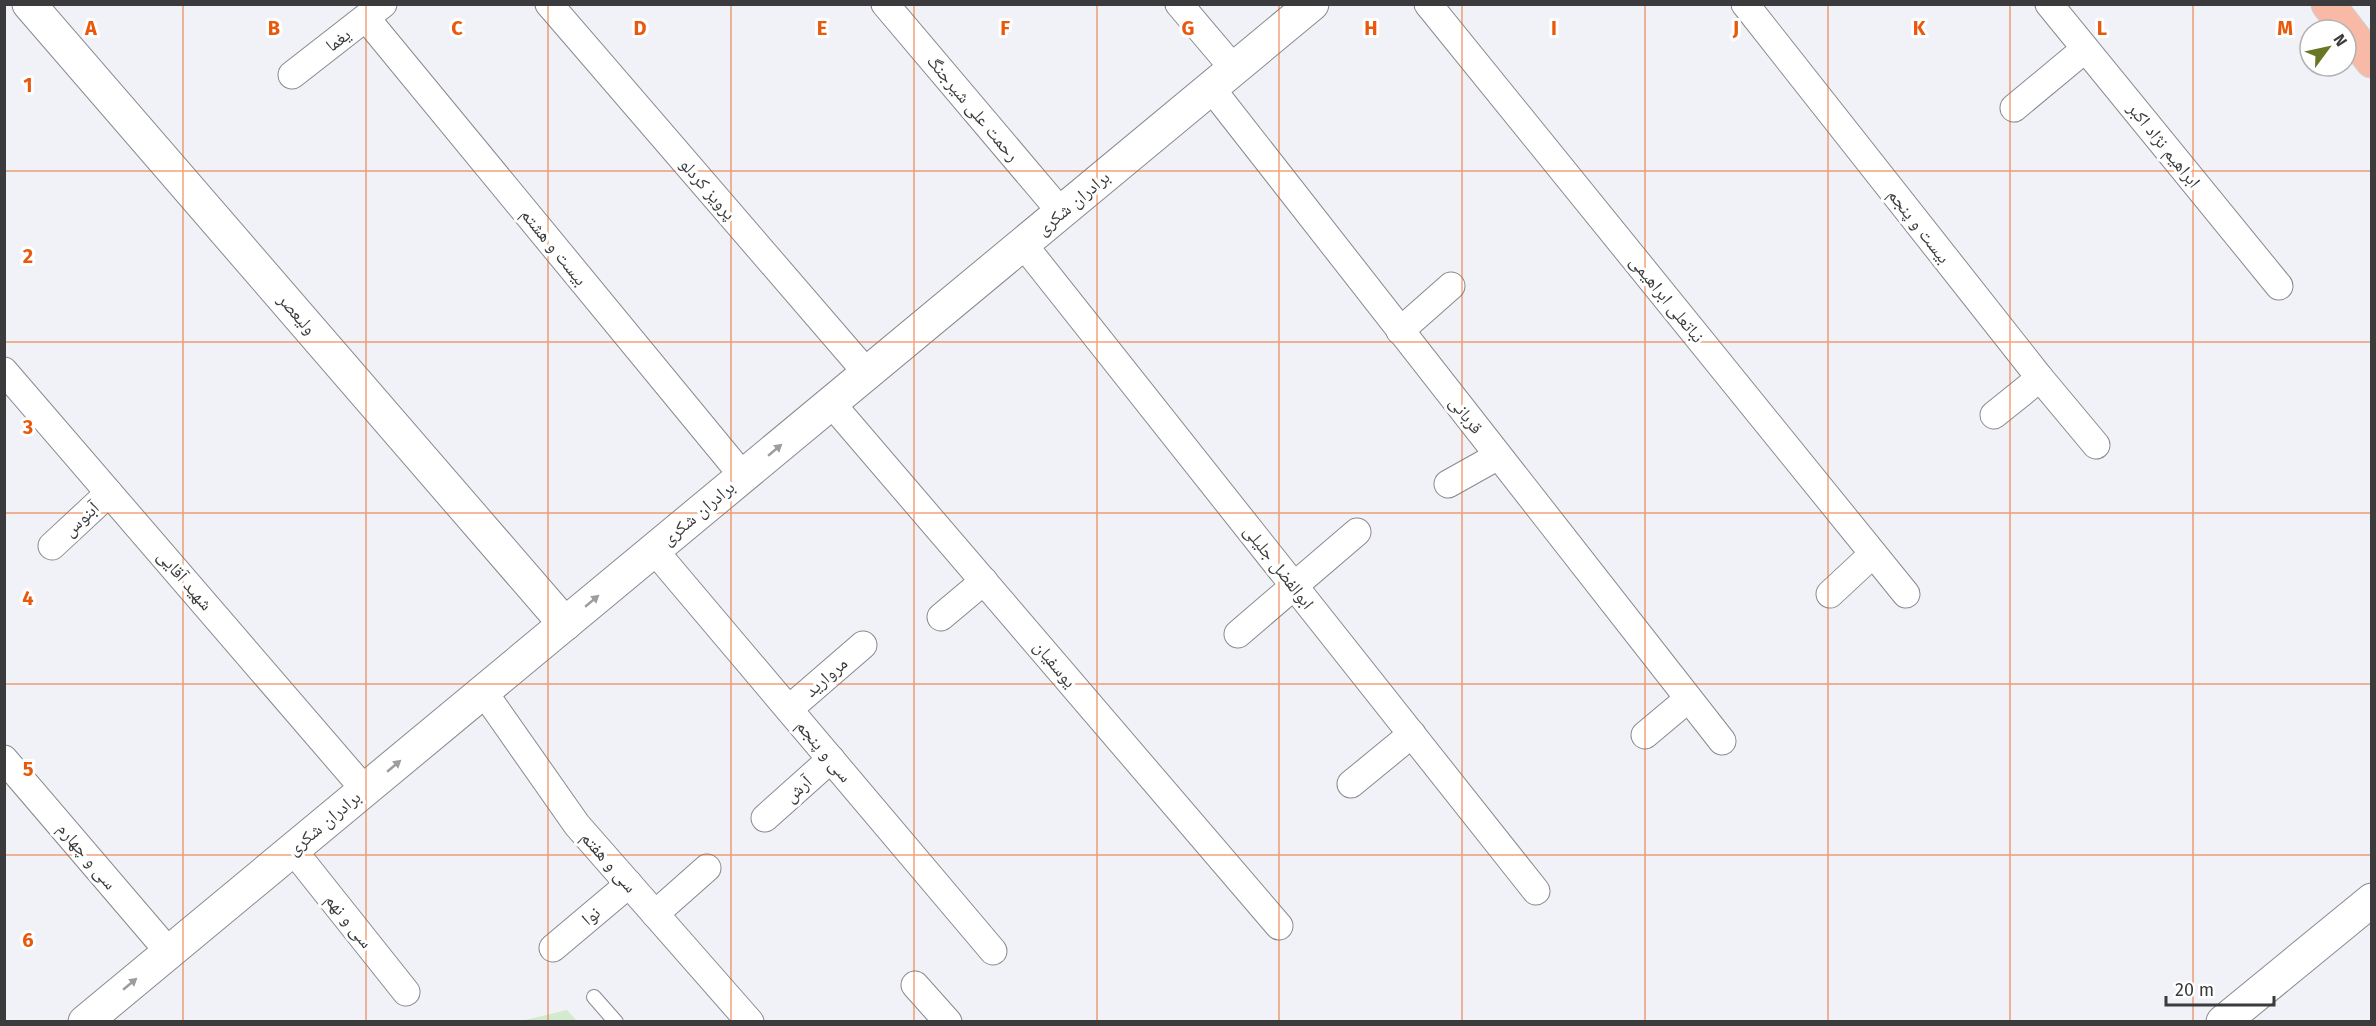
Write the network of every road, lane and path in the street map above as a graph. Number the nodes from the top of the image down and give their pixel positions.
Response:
1 (29, 4) edge
2 (549, 4) edge
3 (885, 4) edge
4 (1179, 4) edge
5 (1312, 4) edge
6 (1428, 4) edge
7 (1744, 4) edge
8 (2049, 4) edge
9 (2328, 4) edge
10 (374, 11) edge
11 (2085, 49) junction
12 (2372, 61) edge
13 (292, 75) dead end
14 (1222, 79) junction
15 (2014, 108) dead end
16 (1061, 212) junction
17 (1023, 244) junction
18 (1450, 285) dead end
19 (2278, 286) dead end
20 (1401, 332) junction
21 (4, 371) edge
22 (867, 373) junction
23 (2040, 378) junction
24 (831, 403) junction
25 (1994, 415) dead end
26 (2096, 446) dead end
27 (1498, 456) junction
28 (743, 476) junction
29 (1448, 484) dead end
30 (109, 493) junction
31 (1357, 532) dead end
32 (52, 546) dead end
33 (654, 550) junction
34 (1873, 554) junction
35 (984, 580) junction
36 (1295, 587) junction
37 (1830, 594) dead end
38 (1906, 594) dead end
39 (941, 617) dead end
40 (565, 624) junction
41 (1238, 634) dead end
42 (863, 645) dead end
43 (483, 691) junction
44 (1688, 699) junction
45 (789, 709) junction
46 (1412, 734) junction
47 (1645, 735) dead end
48 (1722, 741) dead end
49 (4, 759) edge
50 (831, 759) junction
51 (1352, 784) dead end
52 (365, 790) junction
53 (765, 818) dead end
54 (292, 850) junction
55 (708, 868) dead end
56 (629, 884) junction
57 (1536, 891) dead end
58 (2372, 900) edge
59 (655, 914) junction
60 (1279, 926) dead end
61 (553, 948) dead end
62 (993, 951) dead end
63 (169, 952) junction
64 (915, 985) dead end
65 (406, 992) dead end
66 (594, 997) dead end
67 (85, 1022) edge
68 (616, 1022) edge
69 (750, 1022) edge
70 (948, 1022) edge
71 (2223, 1022) edge

1 - 40 street, ولیعصر
2 - 22 street, پرویز کردلو
3 - 16 street, رحمت علی شیرجنگ
4 - 14 street, قربانی
5 - 14 street, برادران شکری
6 - 34 street, نباتعلی ابراهیمی
7 - 23 street, بیست و پنجم
8 - 11 street, ابراهیم نژاد اکبر
9 - 12 main road
10 - 13 street, یغما
10 - 28 street, بیست و هشتم
11 - 15 street
11 - 19 street, ابراهیم نژاد اکبر
14 - 16 street, برادران شکری
14 - 20 street, قربانی
16 - 17 street, برادران شکری
17 - 22 street, برادران شکری
17 - 36 street, ابوالفضل جلیلی
18 - 20 street
20 - 27 street, قربانی
21 - 30 street, شهید آقایی
22 - 24 street, برادران شکری
23 - 25 street
23 - 26 street, بیست و پنجم
28 -> 24 street, برادران شکری
24 - 35 street, یوسفیان
27 - 29 street
27 - 44 street, قربانی
28 - 33 street, برادران شکری
30 - 32 street, آبنوس
30 - 52 street, شهید آقایی
31 - 36 street
40 -> 33 street, برادران شکری
33 - 45 street, سی و پنجم
34 - 37 street
34 - 38 street, نباتعلی ابراهیمی
35 - 39 street
35 - 60 street, یوسفیان
36 - 41 street
36 - 46 street, ابوالفضل جلیلی
40 - 43 street, برادران شکری
42 - 45 street, مروارید
52 -> 43 street, برادران شکری
43 - 56 street, سی و هفتم
44 - 47 street
44 - 48 street, قربانی
45 - 50 street, سی و پنجم
46 - 51 street
46 - 57 street, ابوالفضل جلیلی
49 - 63 street, سی و چهارم
50 - 53 street, آرش
50 - 62 street, سی و پنجم
52 - 54 street, برادران شکری
54 - 63 street, برادران شکری
54 - 65 street, سی و نهم
55 - 59 street
56 - 59 street, سی و هفتم
56 - 61 street, نوا
58 - 71 street
59 - 69 street, سی و هفتم
67 -> 63 street, برادران شکری
64 - 70 street
66 - 68 lane

